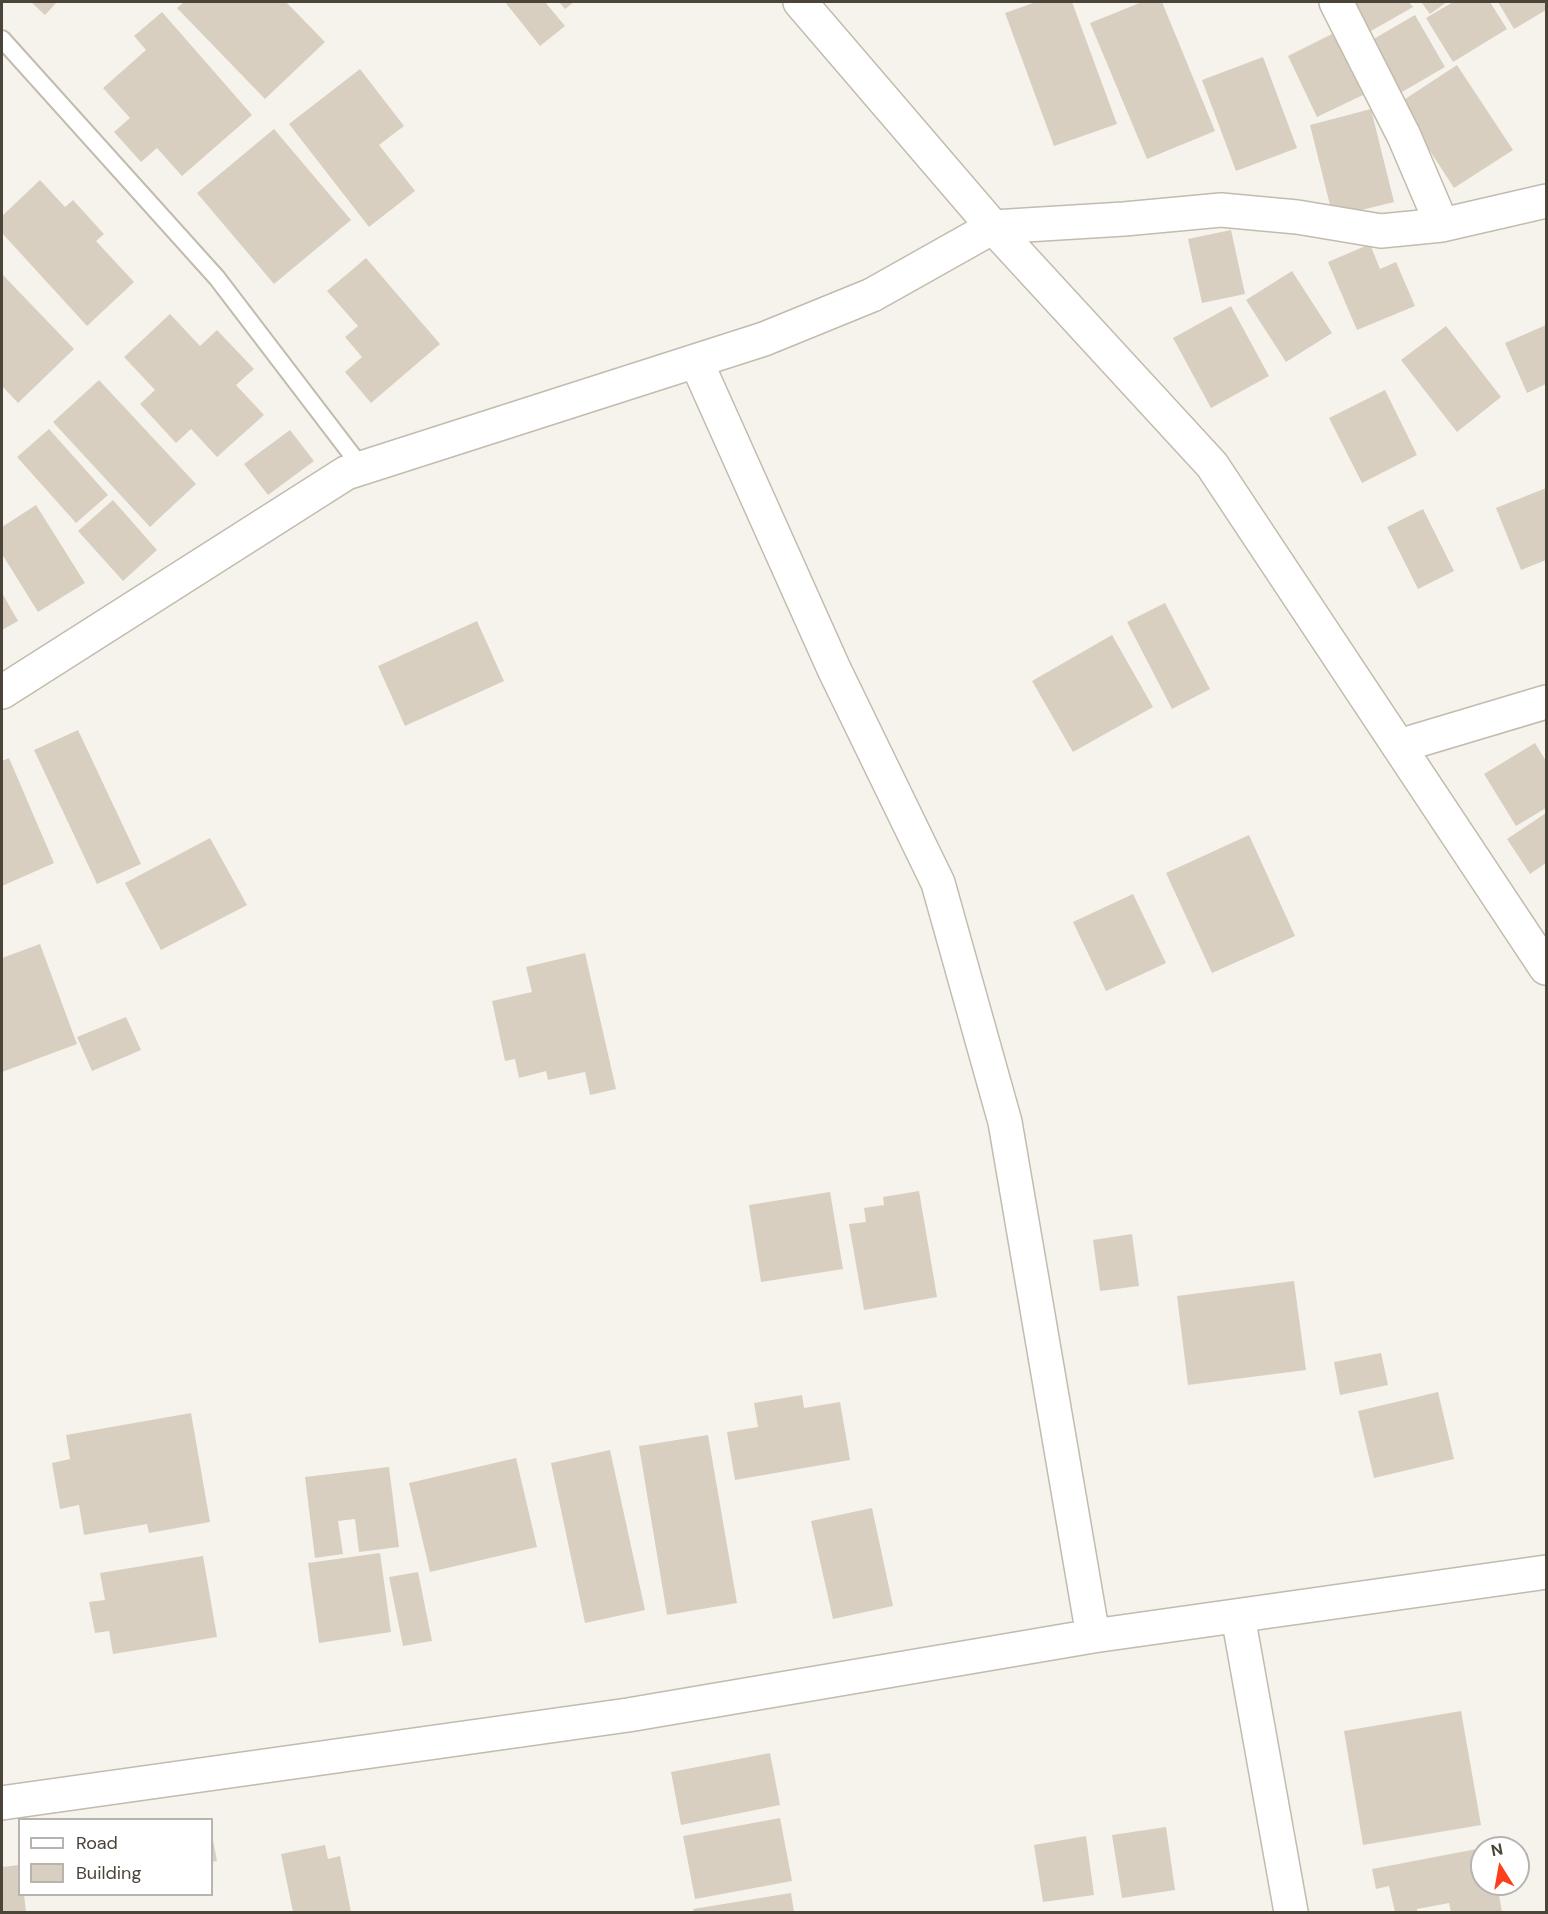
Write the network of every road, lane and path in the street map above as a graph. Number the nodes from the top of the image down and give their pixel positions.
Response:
1 (800, 2) edge
2 (1336, 2) edge
3 (2, 39) edge
4 (1546, 201) edge
5 (1442, 225) junction
6 (993, 227) junction
7 (696, 361) junction
8 (362, 468) junction
9 (2, 692) edge
10 (1546, 702) edge
11 (1399, 746) junction
12 (1546, 968) edge
13 (1546, 1572) edge
14 (1238, 1616) junction
15 (1093, 1636) junction
16 (2, 1803) edge
17 (1291, 1912) edge

1 - 6 street
2 - 5 street
3 - 8 lane
4 - 5 street
5 - 6 street
6 - 7 street
6 - 11 street
7 - 8 street
7 - 15 street
8 - 9 street
10 - 11 street
11 - 12 street
13 - 14 street
14 - 15 street
14 - 17 street
15 - 16 street

